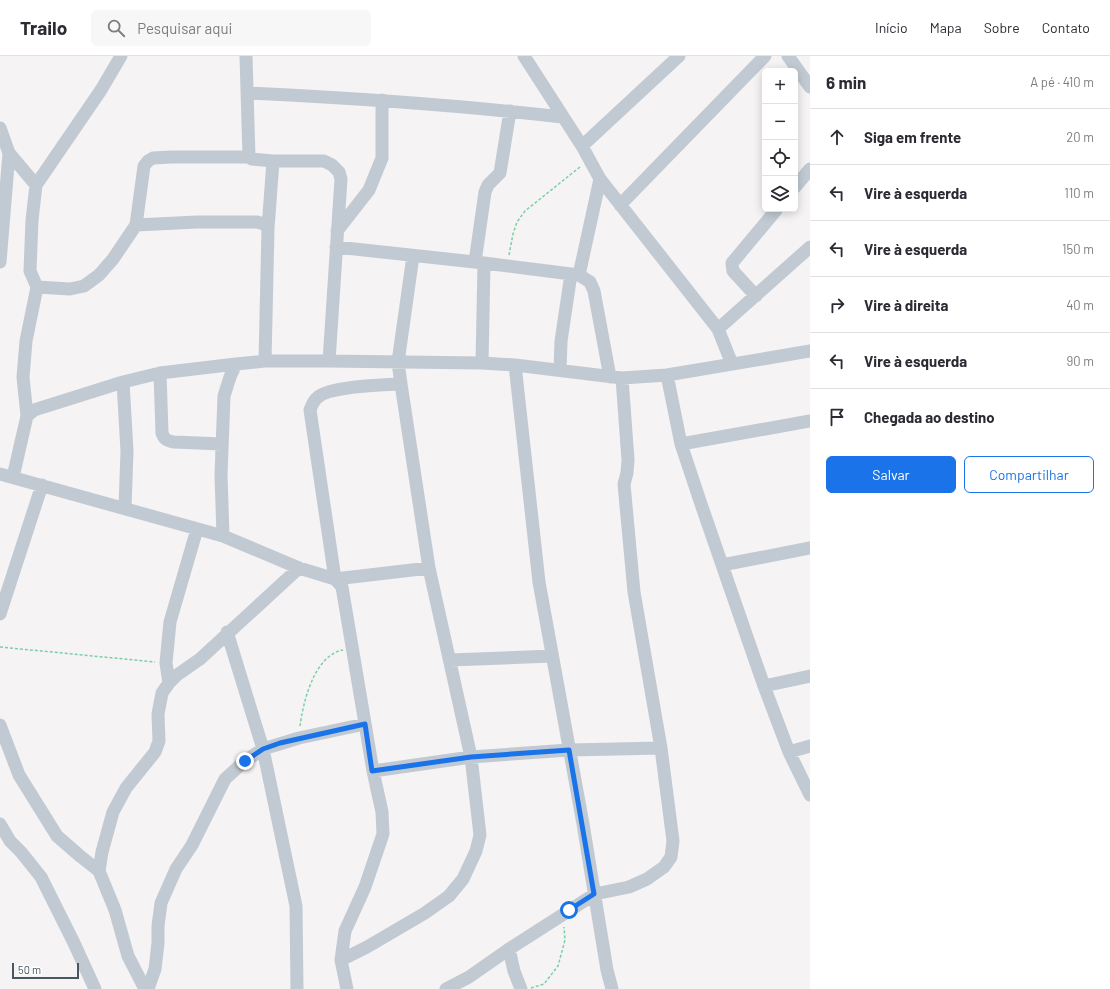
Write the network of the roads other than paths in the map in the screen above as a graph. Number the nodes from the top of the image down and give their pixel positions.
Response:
1 (121, 56) edge
2 (246, 56) edge
3 (524, 56) edge
4 (678, 56) edge
5 (765, 56) edge
6 (788, 56) edge
7 (810, 87) edge
8 (248, 93) junction
9 (382, 100) junction
10 (510, 111) junction
11 (562, 117) junction
12 (0, 128) edge
13 (582, 146) junction
14 (9, 153) junction
15 (249, 157) junction
16 (273, 161) junction
17 (810, 169) edge
18 (600, 180) junction
19 (798, 183) edge
20 (36, 184) junction
21 (620, 205) junction
22 (774, 212) edge
23 (136, 225) junction
24 (268, 228) junction
25 (337, 231) junction
26 (336, 247) junction
27 (810, 247) edge
28 (413, 256) junction
29 (0, 262) edge
30 (480, 262) junction
31 (575, 274) junction
32 (37, 287) junction
33 (756, 296) junction
34 (718, 329) junction
35 (810, 351) edge
36 (265, 361) junction
37 (329, 361) junction
38 (398, 362) junction
39 (482, 363) junction
40 (236, 364) junction
41 (732, 364) junction
42 (515, 365) junction
43 (560, 370) junction
44 (160, 372) junction
45 (667, 375) junction
46 (616, 378) junction
47 (123, 382) junction
48 (400, 384) junction
49 (27, 416) junction
50 (810, 421) edge
51 (222, 444) junction
52 (681, 444) junction
53 (0, 474) edge
54 (13, 478) junction
55 (42, 486) junction
56 (125, 508) junction
57 (197, 529) junction
58 (223, 536) junction
59 (810, 548) edge
60 (722, 565) junction
61 (299, 568) junction
62 (429, 568) junction
63 (336, 579) junction
64 (0, 614) edge
65 (227, 632) junction
66 (552, 656) junction
67 (450, 660) junction
68 (810, 676) edge
69 (170, 683) junction
70 (764, 686) junction
71 (365, 724) junction
72 (0, 725) edge
73 (810, 746) edge
74 (661, 748) junction
75 (263, 749) junction
76 (569, 750) junction
77 (789, 752) junction
78 (471, 757) junction
79 (372, 771) junction
80 (810, 796) edge
81 (0, 824) edge
82 (99, 871) junction
83 (594, 894) junction
84 (509, 949) junction
85 (341, 960) junction
86 (95, 989) edge
87 (145, 989) edge
88 (148, 989) edge
89 (297, 989) edge
90 (347, 989) edge
91 (446, 989) edge
92 (521, 989) edge
93 (612, 989) edge

1 - 20 street
2 - 8 street
3 - 11 street
4 - 13 street
5 - 21 street
6 - 7 street
8 - 9 street
8 - 15 street
9 - 10 street
9 - 25 street
10 - 11 street
10 - 30 street
11 - 13 street
12 - 14 street
13 - 18 street
14 - 20 street
14 - 29 street
15 - 16 street
15 - 23 street
16 - 24 street
16 - 25 street
17 - 19 street
18 - 21 street
18 - 31 street
20 - 32 street
21 - 34 street
22 - 33 street
23 - 24 street
23 - 32 street
24 - 36 street
25 - 26 street
26 - 28 street
26 - 37 street
27 - 33 street
28 - 30 street
28 - 38 street
30 - 31 street
30 - 39 street
31 - 43 street
31 - 46 street
32 - 49 street
33 - 34 street
34 - 41 street
35 - 41 street
36 - 37 street
36 - 40 street
37 - 38 street
38 - 39 street
38 - 48 street
39 - 42 street
40 - 44 street
40 - 51 street
41 - 45 street
42 - 43 street
42 - 66 street
43 - 46 street
44 - 47 street
44 - 51 street
45 - 46 street
45 - 52 street
46 - 74 street
47 - 49 street
47 - 56 street
48 - 62 street
48 - 63 street
49 - 54 street
50 - 52 street
51 - 58 street
52 - 60 street
53 - 54 street
54 - 55 street
55 - 56 street
55 - 64 street
56 - 57 street
57 - 58 street
57 - 69 street
58 - 61 street
59 - 60 street
60 - 70 street
61 - 63 street
61 - 65 street
62 - 63 street
62 - 67 street
63 - 71 street
65 - 69 street
65 - 75 street
66 - 67 street
66 - 76 street
67 - 78 street
68 - 70 street
69 - 82 street
70 - 77 street
71 - 75 street
71 - 79 street
72 - 82 street
73 - 77 street
74 - 76 street
74 - 83 street
75 - 88 street
75 - 89 street
76 - 78 street
76 - 83 street
77 - 80 street
78 - 79 street
78 - 85 street
79 - 85 street
81 - 86 street
82 - 87 street
83 - 84 street
83 - 93 street
84 - 91 street
84 - 92 street
85 - 90 street

